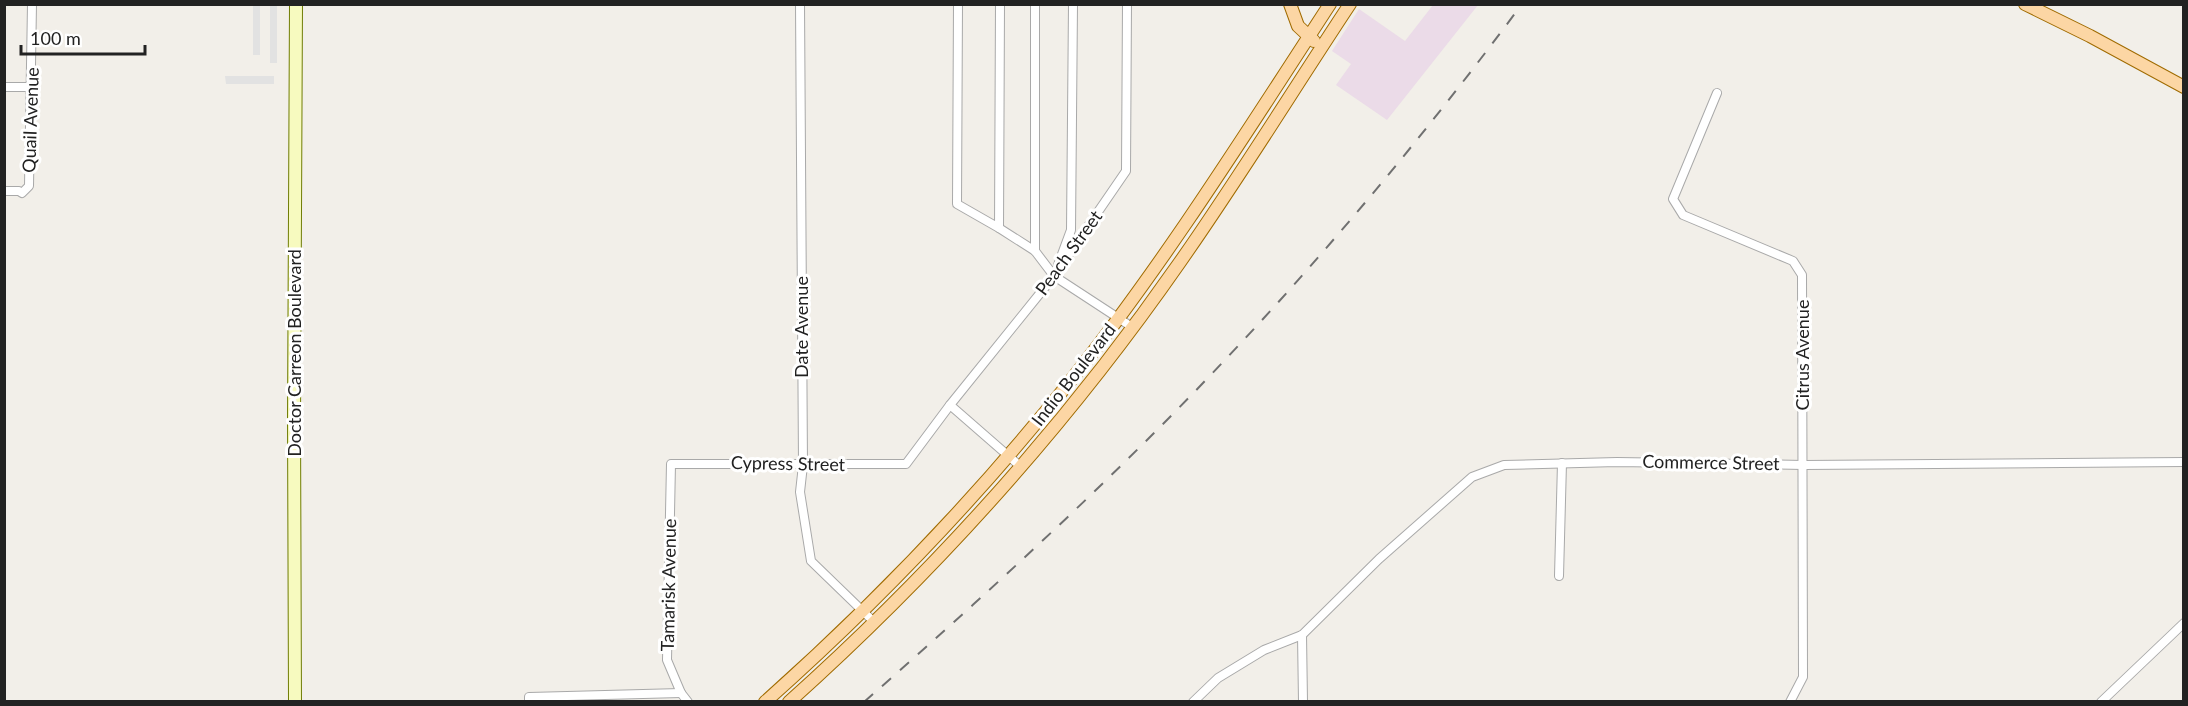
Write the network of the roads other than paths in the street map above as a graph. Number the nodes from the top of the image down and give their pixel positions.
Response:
1 (33, 4) edge
2 (296, 4) edge
3 (800, 4) edge
4 (958, 4) edge
5 (1000, 4) edge
6 (1035, 4) edge
7 (1073, 4) edge
8 (1127, 4) edge
9 (1290, 4) edge
10 (1330, 4) edge
11 (1350, 4) edge
12 (2025, 4) edge
13 (1309, 36) junction
14 (1321, 48) junction
15 (4, 87) edge
16 (33, 87) junction
17 (2184, 87) edge
18 (1717, 93) dead end
19 (4, 191) edge
20 (999, 228) junction
21 (1035, 251) junction
22 (1054, 276) junction
23 (1119, 318) junction
24 (1132, 327) junction
25 (950, 405) junction
26 (1008, 456) junction
27 (1562, 462) junction
28 (2184, 462) edge
29 (671, 464) joint
30 (906, 464) joint
31 (803, 465) junction
32 (1804, 465) junction
33 (1020, 466) junction
34 (1559, 576) dead end
35 (862, 611) junction
36 (874, 622) junction
37 (2184, 623) edge
38 (1302, 635) junction
39 (681, 693) junction
40 (529, 699) edge
41 (295, 702) edge
42 (688, 702) edge
43 (765, 702) edge
44 (789, 702) edge
45 (1193, 702) edge
46 (1303, 702) edge
47 (1790, 702) edge
48 (2101, 702) edge

1 - 16 street, Quail Avenue
2 - 41 main road, Doctor Carreon Boulevard
3 - 31 street, Date Avenue
4 - 20 street
5 - 20 street
6 - 21 street
7 - 22 street
8 - 22 street, Peach Street
9 - 13 main road
10 - 13 main road, Indio Boulevard
11 - 14 main road, Indio Boulevard
12 - 17 main road
13 - 14 main road
13 - 23 main road, Indio Boulevard
14 - 24 main road, Indio Boulevard
15 - 16 street
16 - 19 street, Quail Avenue
18 - 32 street, Citrus Avenue
20 - 21 street
21 - 22 street
22 - 23 street
22 - 25 street, Peach Street
23 - 24 street
23 - 26 main road, Indio Boulevard
24 - 33 main road, Indio Boulevard
25 - 26 street
25 - 30 street, Peach Street
26 - 33 street
26 - 35 main road, Indio Boulevard
27 - 32 street, Commerce Street
27 - 34 street
27 - 38 street, Commerce Street
28 - 32 street, Commerce Street
29 - 31 street, Cypress Street
29 - 39 street, Tamarisk Avenue
30 - 31 street, Cypress Street
31 - 35 street, Date Avenue
32 - 47 street, Citrus Avenue
33 - 36 main road, Indio Boulevard
35 - 36 street, Date Avenue
35 - 43 main road, Indio Boulevard
36 - 44 main road, Indio Boulevard
37 - 48 street
38 - 45 street
38 - 46 street
39 - 40 street
39 - 42 street, Tamarisk Avenue

